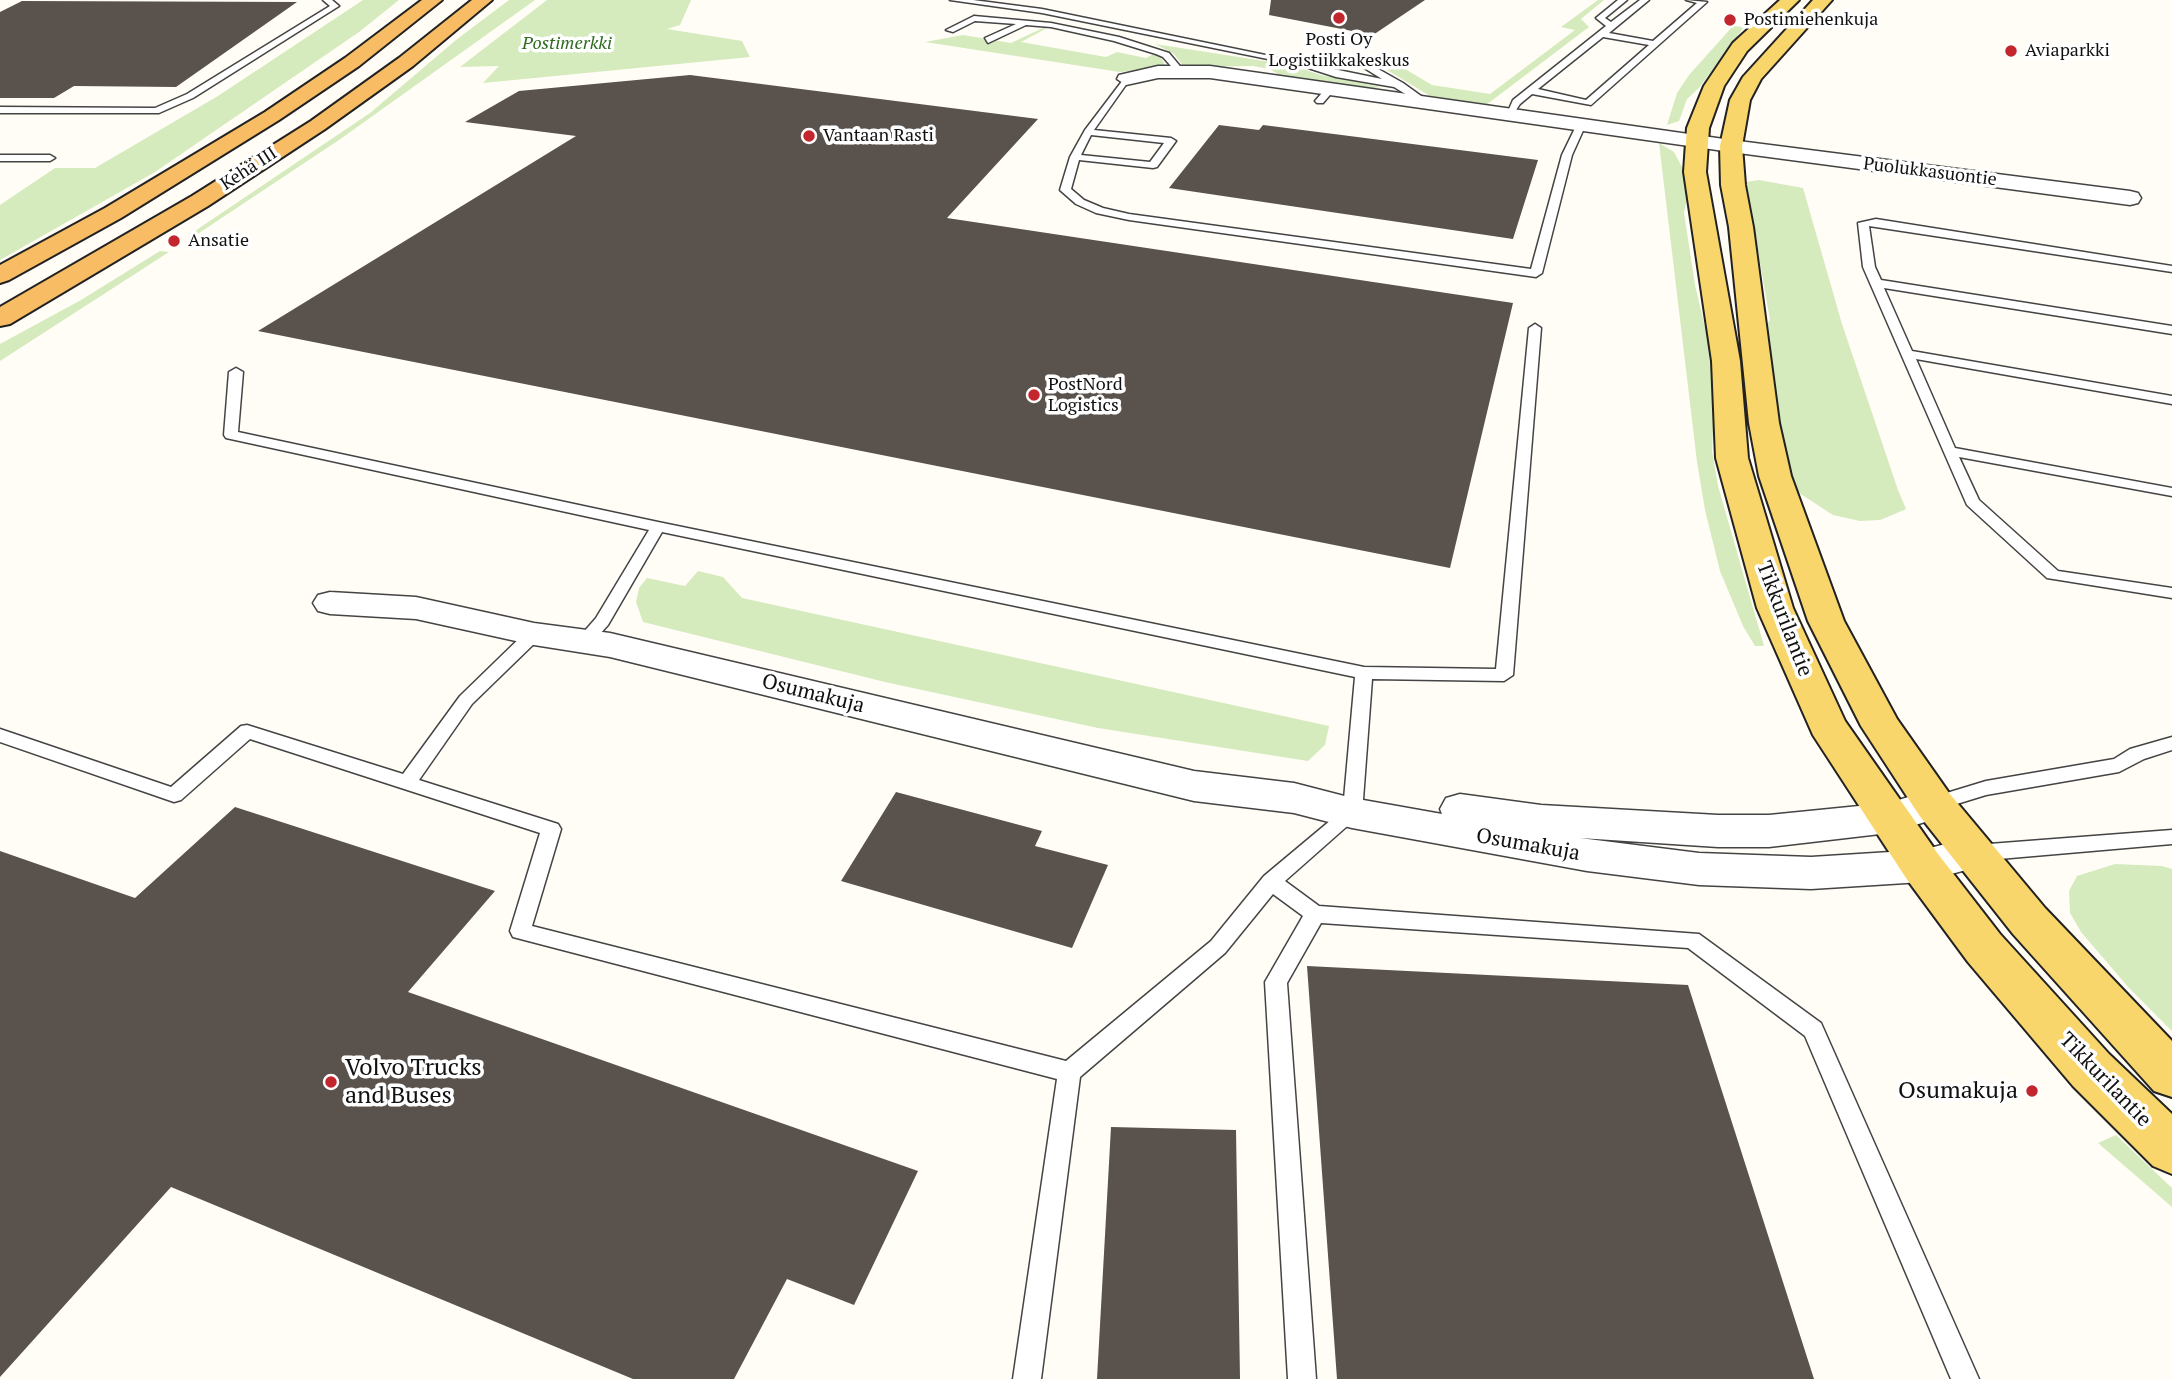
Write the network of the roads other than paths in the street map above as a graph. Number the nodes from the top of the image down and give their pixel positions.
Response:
1 (433, 0) edge
2 (483, 0) edge
3 (954, 0) edge
4 (1623, 0) edge
5 (1645, 0) edge
6 (1690, 0) edge
7 (1790, 0) edge
8 (1823, 0) edge
9 (335, 2) edge
10 (1023, 24) junction
11 (1611, 26) junction
12 (950, 30) dead end
13 (1601, 34) junction
14 (988, 40) dead end
15 (1655, 44) junction
16 (1364, 64) dead end
17 (1180, 71) junction
18 (1123, 83) joint
19 (1400, 85) junction
20 (1532, 92) junction
21 (1423, 101) junction
22 (0, 110) edge
23 (1509, 114) junction
24 (1581, 124) junction
25 (1088, 131) junction
26 (1696, 141) junction
27 (1731, 146) junction
28 (1075, 156) junction
29 (0, 158) edge
30 (50, 159) dead end
31 (2130, 198) dead end
32 (2172, 269) edge
33 (0, 275) edge
34 (1876, 283) junction
35 (0, 318) edge
36 (1535, 328) dead end
37 (2172, 330) edge
38 (1908, 354) junction
39 (236, 372) dead end
40 (2172, 400) edge
41 (1950, 451) junction
42 (2172, 492) edge
43 (658, 527) junction
44 (2172, 593) edge
45 (330, 603) dead end
46 (534, 634) junction
47 (584, 641) junction
48 (1364, 673) junction
49 (0, 735) edge
50 (2172, 743) edge
51 (407, 783) junction
52 (1352, 804) junction
53 (1934, 804) junction
54 (1889, 818) junction
55 (2172, 837) edge
56 (1973, 853) junction
57 (1922, 866) junction
58 (1271, 882) junction
59 (1315, 915) junction
60 (1069, 1072) junction
61 (2172, 1074) edge
62 (2172, 1149) edge
63 (1027, 1379) edge
64 (1302, 1379) edge
65 (1965, 1379) edge

1 - 33 highway, Kehä III
2 - 35 highway, Kehä III
3 - 19 lane
4 - 11 lane
5 - 11 lane
6 - 15 lane
7 - 26 main road, Tikkurilantie
8 - 27 main road, Tikkurilantie
9 - 22 lane
10 - 12 lane
10 - 14 lane
10 - 17 lane
11 - 13 lane
13 - 15 lane
13 - 20 lane
15 - 20 lane
16 - 19 lane
17 - 18 street
17 - 21 street
18 - 25 lane
19 - 21 lane
20 - 23 lane
21 - 23 street
23 - 24 street
24 - 26 street
24 - 28 lane
25 - 28 lane
25 - 28 lane
26 - 27 street
26 - 54 main road, Tikkurilantie
27 - 31 street, Puolukkasuontie
27 - 53 main road, Tikkurilantie
29 - 30 lane
32 - 34 lane
34 - 37 lane
34 - 38 lane
36 - 48 lane
38 - 40 lane
38 - 41 lane
39 - 43 lane
41 - 42 lane
41 - 44 lane
43 - 47 lane
43 - 48 lane
45 - 46 street, Osumakuja
46 - 47 street, Osumakuja
46 - 51 lane
47 - 52 street, Osumakuja
48 - 52 lane
49 - 51 lane
50 - 53 lane
51 - 60 lane
52 - 54 street, Osumakuja
52 - 57 street, Osumakuja
52 - 58 lane
53 - 54 street, Osumakuja
53 - 56 main road, Tikkurilantie
54 - 57 main road, Tikkurilantie
55 - 56 lane
56 - 57 street, Osumakuja
56 - 61 main road, Tikkurilantie
57 - 62 main road, Tikkurilantie
58 - 59 lane
58 - 60 lane
59 - 64 lane
59 - 65 lane
60 - 63 lane

